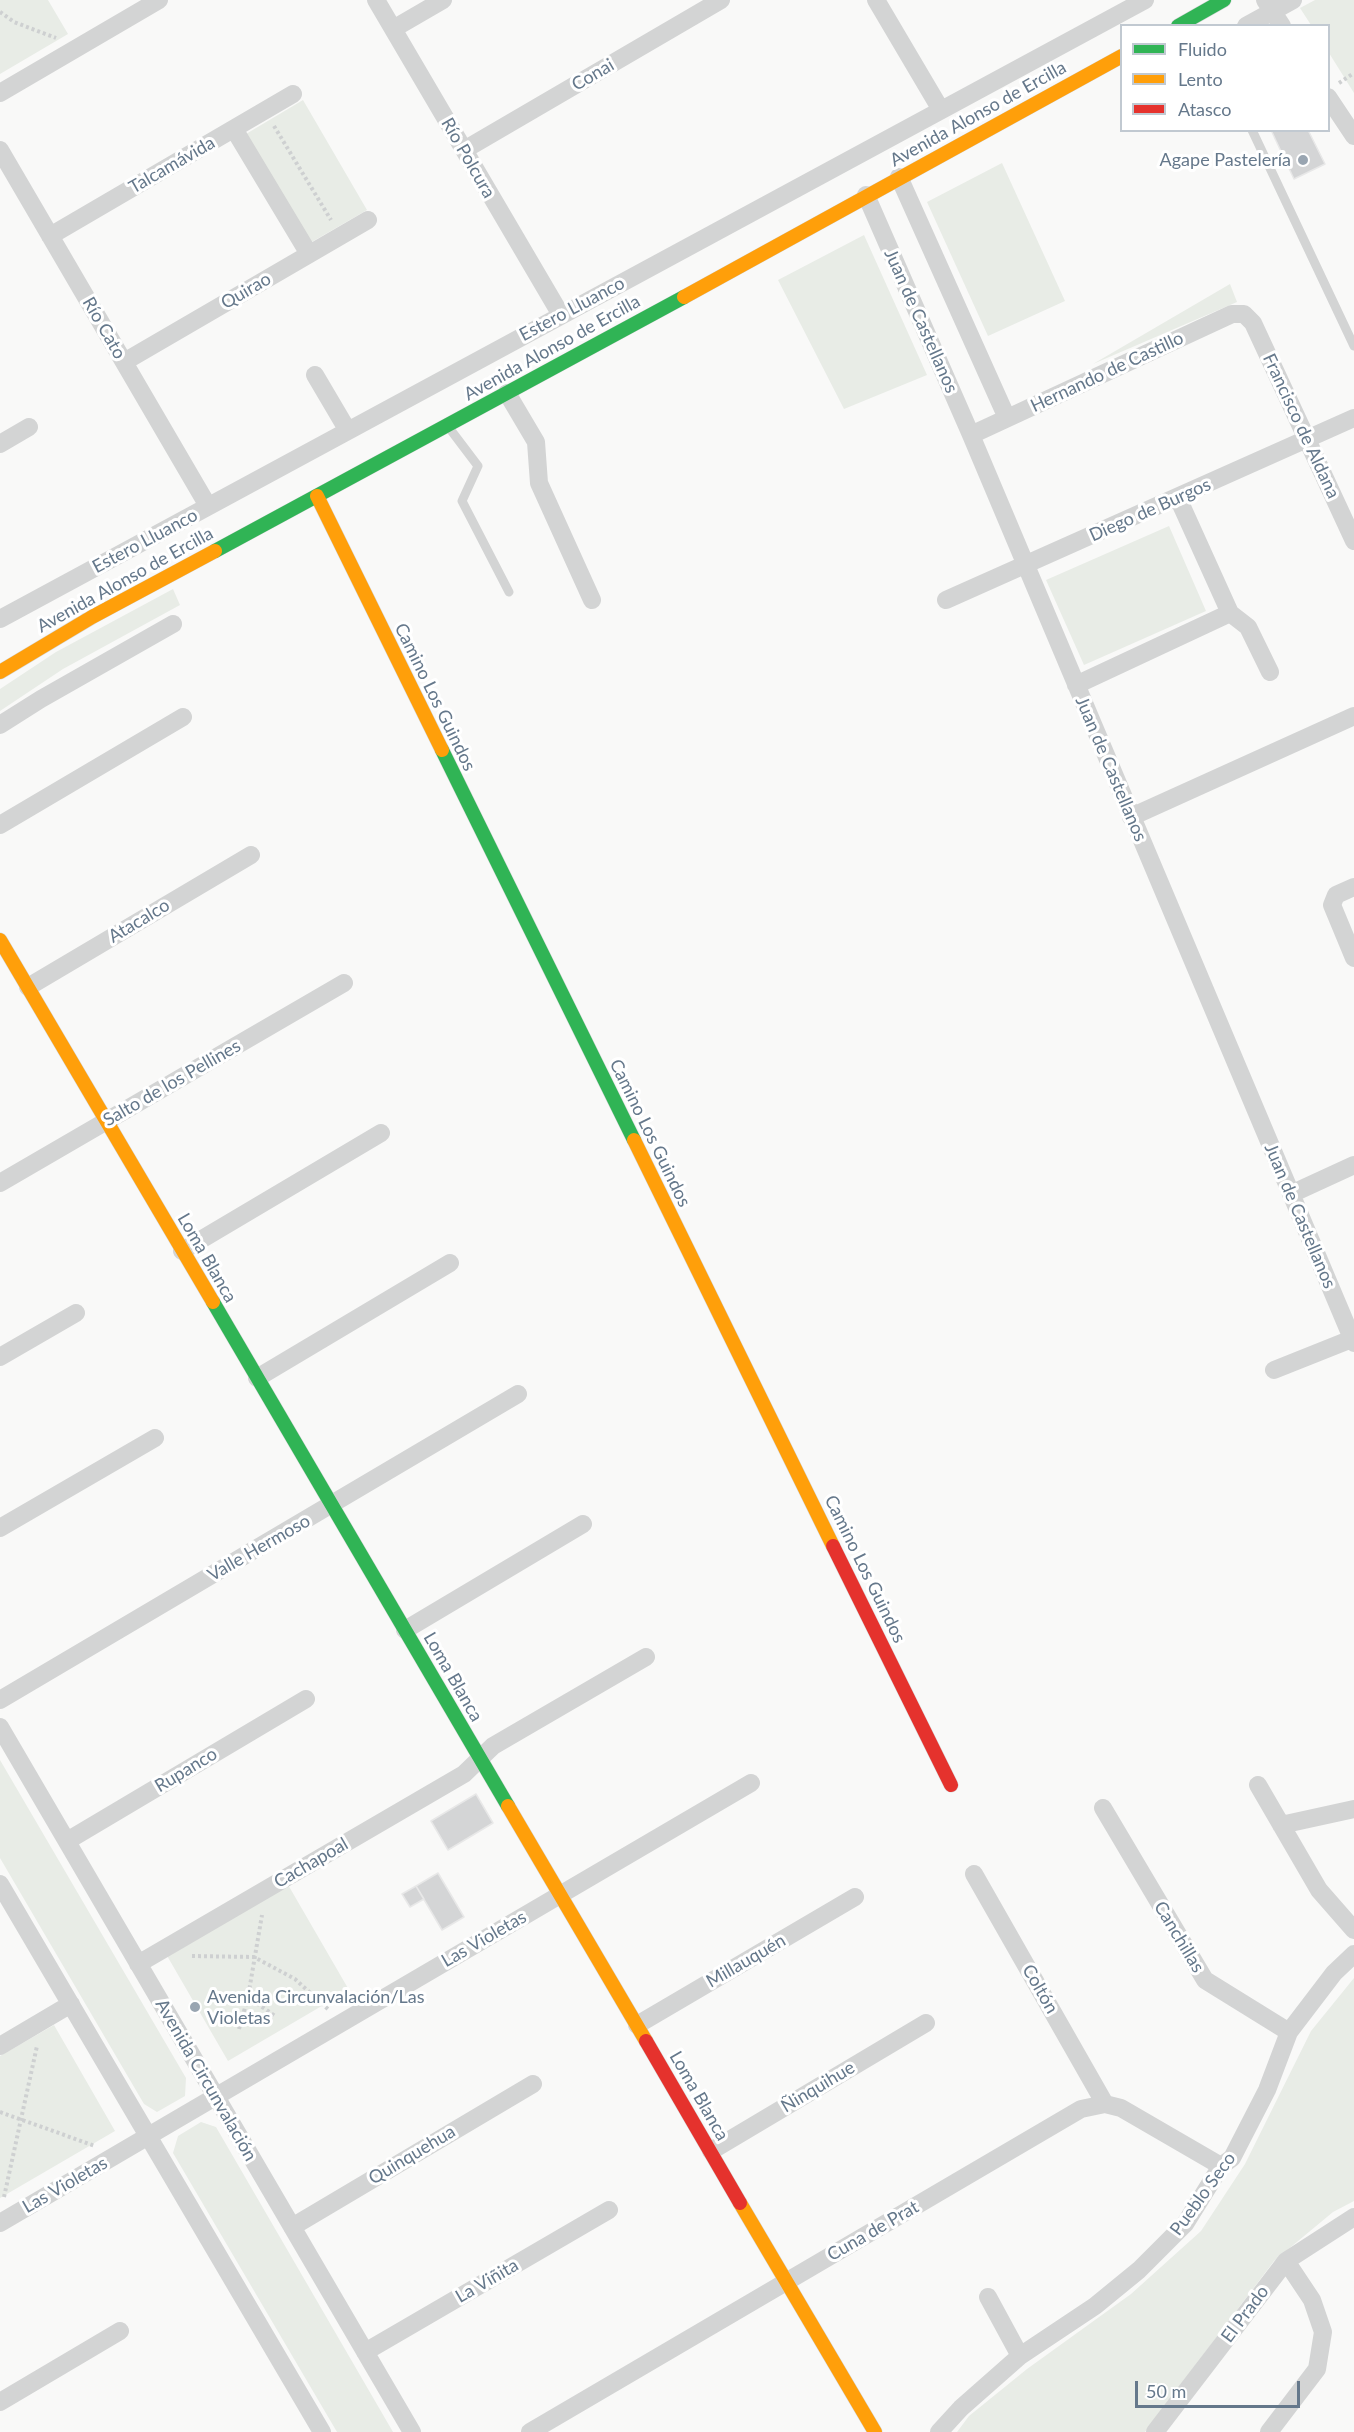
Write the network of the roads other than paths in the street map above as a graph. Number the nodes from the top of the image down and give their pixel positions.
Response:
1 (159, 0) edge
2 (376, 0) edge
3 (442, 0) edge
4 (721, 0) edge
5 (876, 0) edge
6 (1145, 0) edge
7 (1224, 0) edge
8 (1293, 0) edge
9 (1273, 12) edge
10 (1199, 20) edge
11 (1250, 24) edge
12 (393, 29) junction
13 (1120, 57) edge
14 (0, 93) edge
15 (293, 94) dead end
16 (1330, 99) edge
17 (941, 110) junction
18 (234, 129) junction
19 (1252, 132) edge
20 (1354, 136) edge
21 (0, 150) edge
22 (464, 150) junction
23 (899, 177) junction
24 (866, 195) junction
25 (368, 220) dead end
26 (50, 236) junction
27 (309, 254) junction
28 (1244, 314) joint
29 (561, 315) junction
30 (1354, 346) edge
31 (124, 362) junction
32 (315, 375) dead end
33 (507, 393) junction
34 (1007, 418) junction
35 (1354, 418) edge
36 (448, 426) junction
37 (29, 427) dead end
38 (348, 431) junction
39 (971, 435) junction
40 (1308, 438) junction
41 (0, 444) edge
42 (316, 496) junction
43 (1178, 498) junction
44 (208, 506) junction
45 (1354, 541) edge
46 (1026, 565) junction
47 (509, 592) dead end
48 (592, 600) dead end
49 (946, 600) dead end
50 (1230, 613) junction
51 (0, 619) edge
52 (173, 624) dead end
53 (0, 672) edge
54 (1270, 672) dead end
55 (1076, 685) junction
56 (1354, 716) edge
57 (183, 717) dead end
58 (0, 725) edge
59 (1131, 817) junction
60 (0, 825) edge
61 (251, 855) dead end
62 (1354, 887) edge
63 (0, 940) edge
64 (1354, 958) edge
65 (344, 983) dead end
66 (28, 987) junction
67 (106, 1121) junction
68 (381, 1133) dead end
69 (1354, 1166) edge
70 (0, 1183) edge
71 (1291, 1194) junction
72 (182, 1251) junction
73 (450, 1263) dead end
74 (76, 1313) dead end
75 (1353, 1340) edge
76 (0, 1357) edge
77 (1274, 1370) dead end
78 (257, 1378) junction
79 (518, 1394) dead end
80 (155, 1438) dead end
81 (332, 1505) junction
82 (583, 1524) dead end
83 (0, 1528) edge
84 (405, 1630) junction
85 (646, 1657) dead end
86 (306, 1699) dead end
87 (0, 1700) edge
88 (0, 1727) edge
89 (480, 1759) junction
90 (751, 1783) dead end
91 (951, 1785) dead end
92 (1258, 1785) dead end
93 (1103, 1808) dead end
94 (1354, 1809) edge
95 (1281, 1825) junction
96 (67, 1841) junction
97 (974, 1874) dead end
98 (0, 1884) edge
99 (560, 1895) junction
100 (855, 1897) dead end
101 (1354, 1930) edge
102 (1354, 1954) edge
103 (138, 1964) junction
104 (71, 2004) junction
105 (926, 2023) dead end
106 (637, 2025) junction
107 (1289, 2032) junction
108 (0, 2046) edge
109 (533, 2084) dead end
110 (216, 2096) junction
111 (1105, 2104) junction
112 (148, 2136) junction
113 (711, 2151) junction
114 (1221, 2166) junction
115 (609, 2210) dead end
116 (1354, 2217) edge
117 (1, 2223) edge
118 (292, 2227) junction
119 (1286, 2261) junction
120 (787, 2281) junction
121 (988, 2297) dead end
122 (120, 2331) dead end
123 (365, 2352) junction
124 (1020, 2356) junction
125 (0, 2402) edge
126 (322, 2432) edge
127 (412, 2432) edge
128 (530, 2432) edge
129 (875, 2432) edge
130 (939, 2432) edge
131 (1155, 2432) edge
132 (1269, 2432) edge

1 - 14 street
2 - 12 street, Río Polcura
3 - 12 street
4 - 22 street, Conai
5 - 17 street
6 - 17 street, Estero Lluanco
7 - 10 street
8 - 9 street
9 - 11 street
12 - 22 street, Río Polcura
13 - 23 street, Avenida Alonso de Ercilla
15 - 18 street, Talcamávida
16 - 20 street
17 - 29 street, Estero Lluanco
18 - 26 street, Talcamávida
18 - 27 street
19 - 30 lane
21 - 26 street, Río Cato
22 - 29 street, Río Polcura
23 - 24 street, Avenida Alonso de Ercilla
23 - 34 street
24 - 33 street, Avenida Alonso de Ercilla
24 - 39 street, Juan de Castellanos
25 - 27 street, Quirao
26 - 31 street, Río Cato
27 - 31 street, Quirao
28 - 34 street, Hernando de Castillo
28 - 40 street, Francisco de Aldana
29 - 38 street, Estero Lluanco
31 - 44 street, Río Cato
32 - 38 street
33 - 36 street, Avenida Alonso de Ercilla
33 - 48 street
34 - 39 street, Hernando de Castillo
35 - 40 street, Diego de Burgos
36 - 42 street, Avenida Alonso de Ercilla
36 - 47 lane
37 - 41 street
38 - 44 street, Estero Lluanco
39 - 46 street, Juan de Castellanos
40 - 43 street, Diego de Burgos
40 - 45 street, Francisco de Aldana
42 - 53 street, Avenida Alonso de Ercilla
42 - 91 street, Camino Los Guindos
43 - 46 street, Diego de Burgos
43 - 50 street
44 - 51 street, Estero Lluanco
46 - 49 street, Diego de Burgos
46 - 55 street, Juan de Castellanos
50 - 54 street
50 - 55 street
52 - 58 street
55 - 59 street, Juan de Castellanos
56 - 59 street
57 - 60 street
59 - 71 street, Juan de Castellanos
61 - 66 street, Atacalco
62 - 64 street
63 - 66 street, Loma Blanca
65 - 67 street, Salto de los Pellines
66 - 67 street, Loma Blanca
67 - 70 street, Salto de los Pellines
67 - 72 street, Loma Blanca
68 - 72 street
69 - 71 street
71 - 75 street, Juan de Castellanos
72 - 78 street, Loma Blanca
73 - 78 street
74 - 76 street
75 - 77 street
78 - 81 street, Loma Blanca
79 - 81 street, Valle Hermoso
80 - 83 street
81 - 84 street, Loma Blanca
81 - 87 street, Valle Hermoso
82 - 84 street
84 - 89 street, Loma Blanca
85 - 89 street, Cachapoal
86 - 96 street, Rupanco
88 - 96 street, Avenida Circunvalación
89 - 99 street, Loma Blanca
89 - 103 street, Cachapoal
90 - 99 street, Las Violetas
92 - 95 street
93 - 107 street, Canchillas
94 - 95 street
95 - 101 street
96 - 103 street, Avenida Circunvalación
97 - 111 street, Coltón
98 - 104 street
99 - 106 street, Loma Blanca
99 - 110 street, Las Violetas
100 - 106 street, Millauquén
102 - 107 street, Pueblo Seco
103 - 110 street, Avenida Circunvalación
104 - 108 street
104 - 112 street
105 - 113 street, Ñinquihue
106 - 113 street, Loma Blanca
107 - 114 street, Pueblo Seco
109 - 118 street, Quinquehua
110 - 112 street, Las Violetas
110 - 118 street, Avenida Circunvalación
111 - 114 street
111 - 120 street, Cuna de Prat
112 - 117 street, Las Violetas
112 - 126 street
113 - 120 street, Loma Blanca
114 - 124 street, Pueblo Seco
115 - 123 street, La Viñita
116 - 119 street, El Prado
118 - 123 street, Avenida Circunvalación
119 - 131 street, El Prado
119 - 132 street
120 - 128 street, Cuna de Prat
120 - 129 street, Loma Blanca
121 - 124 street
122 - 125 street
123 - 127 street, Avenida Circunvalación
124 - 130 street, Pueblo Seco

